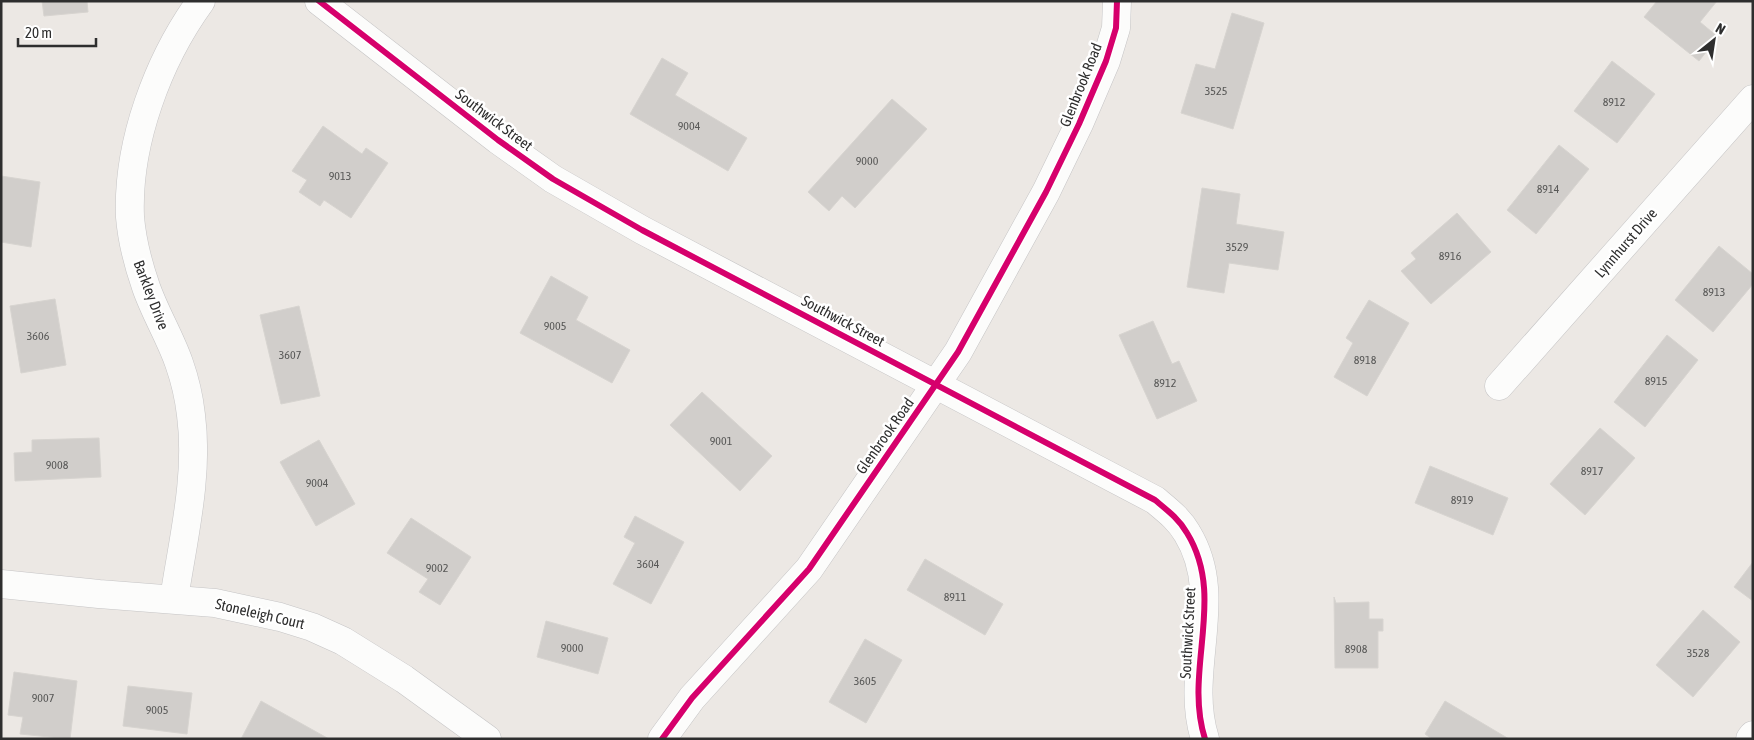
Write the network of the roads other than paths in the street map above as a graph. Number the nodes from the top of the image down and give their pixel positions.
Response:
1 (201, 1) edge
2 (319, 1) edge
3 (1117, 1) edge
4 (1753, 99) edge
5 (936, 384) junction
6 (1499, 386) dead end
7 (1, 584) edge
8 (174, 599) junction
9 (1753, 734) edge
10 (487, 739) edge
11 (662, 739) edge
12 (1205, 739) edge
13 (1750, 739) edge

1 - 8 street, Barkley Drive
2 - 5 street, Southwick Street
3 - 5 street, Glenbrook Road
4 - 6 street, Lynnhurst Drive
5 - 11 street, Glenbrook Road
5 - 12 street, Southwick Street
7 - 8 street, Stoneleigh Court
8 - 10 street, Stoneleigh Court
9 - 13 street

